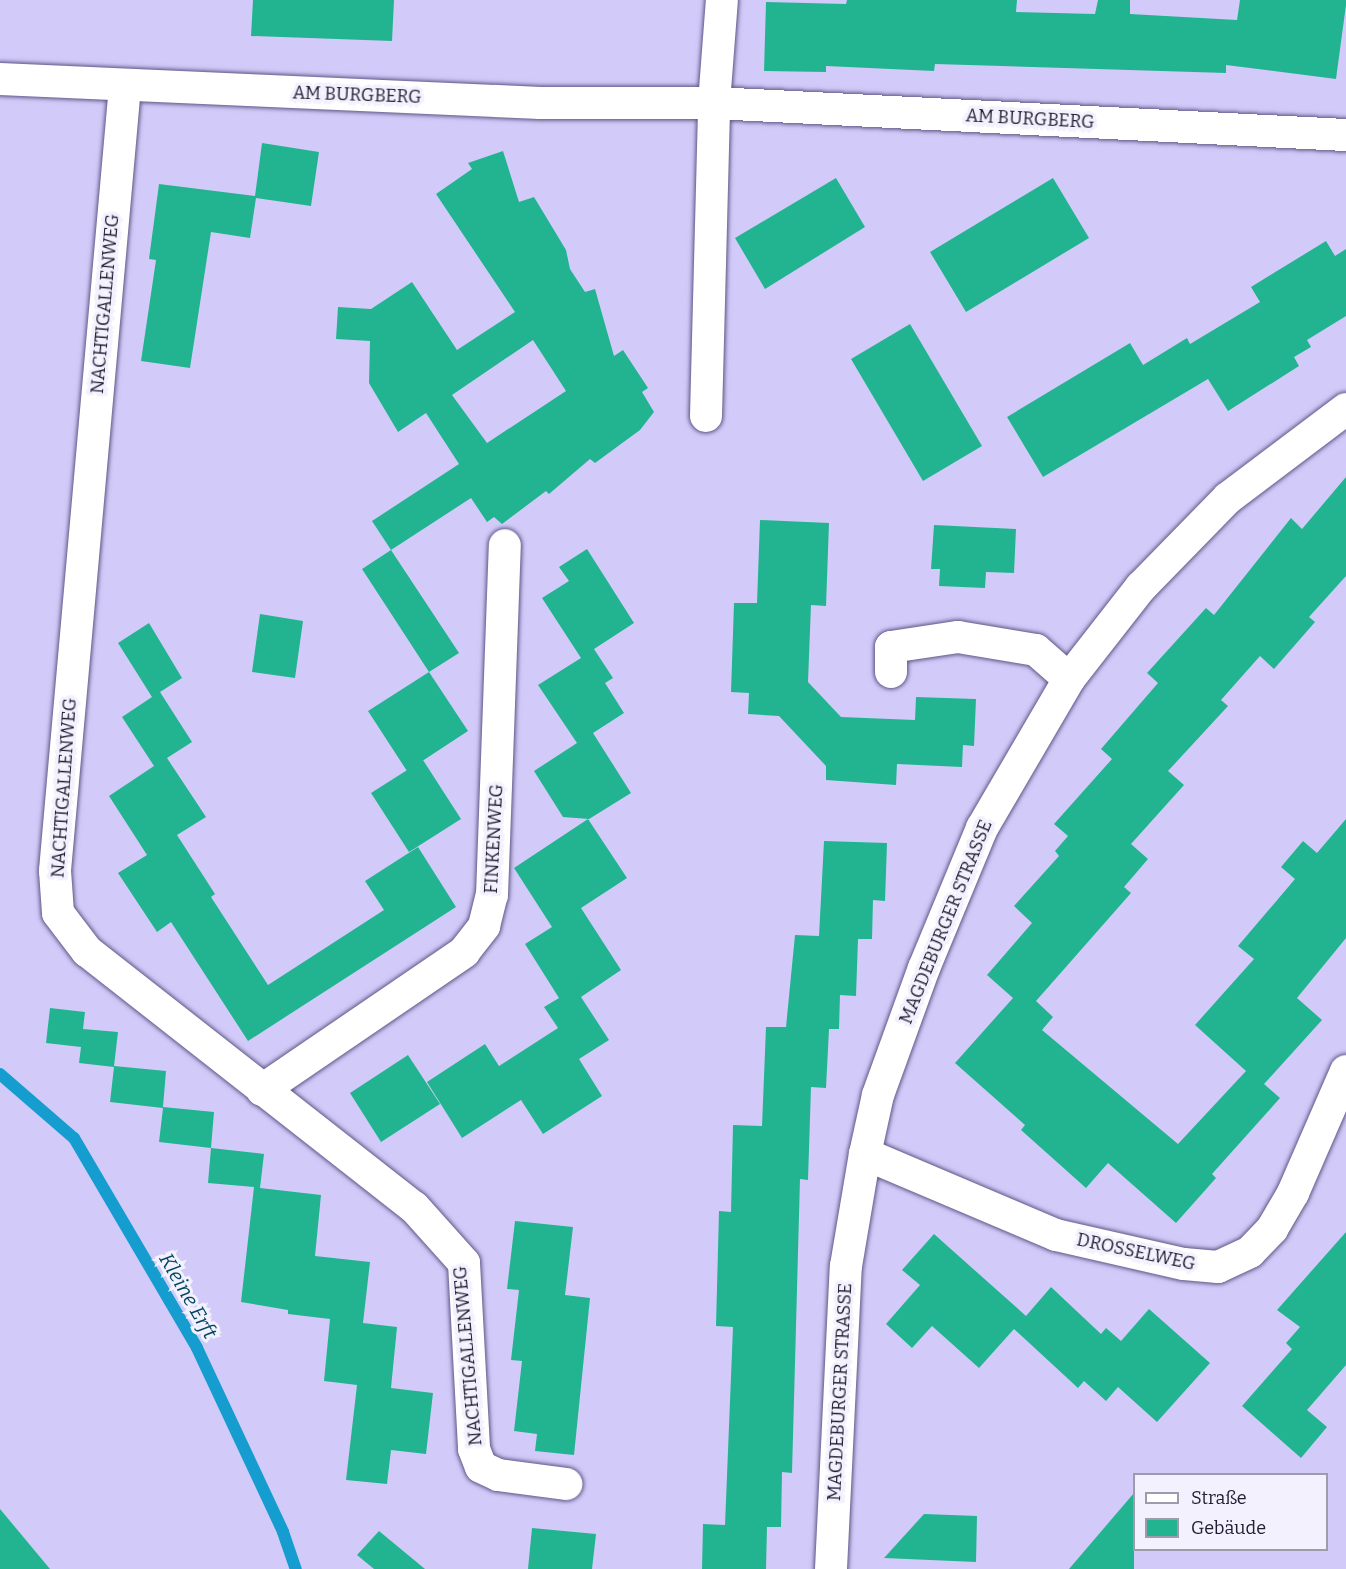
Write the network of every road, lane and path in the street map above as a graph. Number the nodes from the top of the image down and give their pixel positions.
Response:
1 (722, 0) edge
2 (0, 79) edge
3 (124, 86) junction
4 (714, 103) junction
5 (1346, 135) edge
6 (1346, 409) edge
7 (706, 416) dead end
8 (505, 545) dead end
9 (891, 672) dead end
10 (1069, 679) junction
11 (1346, 1071) edge
12 (262, 1090) junction
13 (866, 1154) junction
14 (566, 1484) dead end
15 (831, 1569) edge

1 - 4 street
2 - 3 street, AM BURGBERG
3 - 4 street, AM BURGBERG
3 - 12 street, NACHTIGALLENWEG
4 - 5 street, AM BURGBERG
4 - 7 street
6 - 10 street, MAGDEBURGER STRASSE
8 - 12 street, FINKENWEG
9 - 10 street
10 - 13 street, MAGDEBURGER STRASSE
11 - 13 street, DROSSELWEG
12 - 14 street, NACHTIGALLENWEG
13 - 15 street, MAGDEBURGER STRASSE

